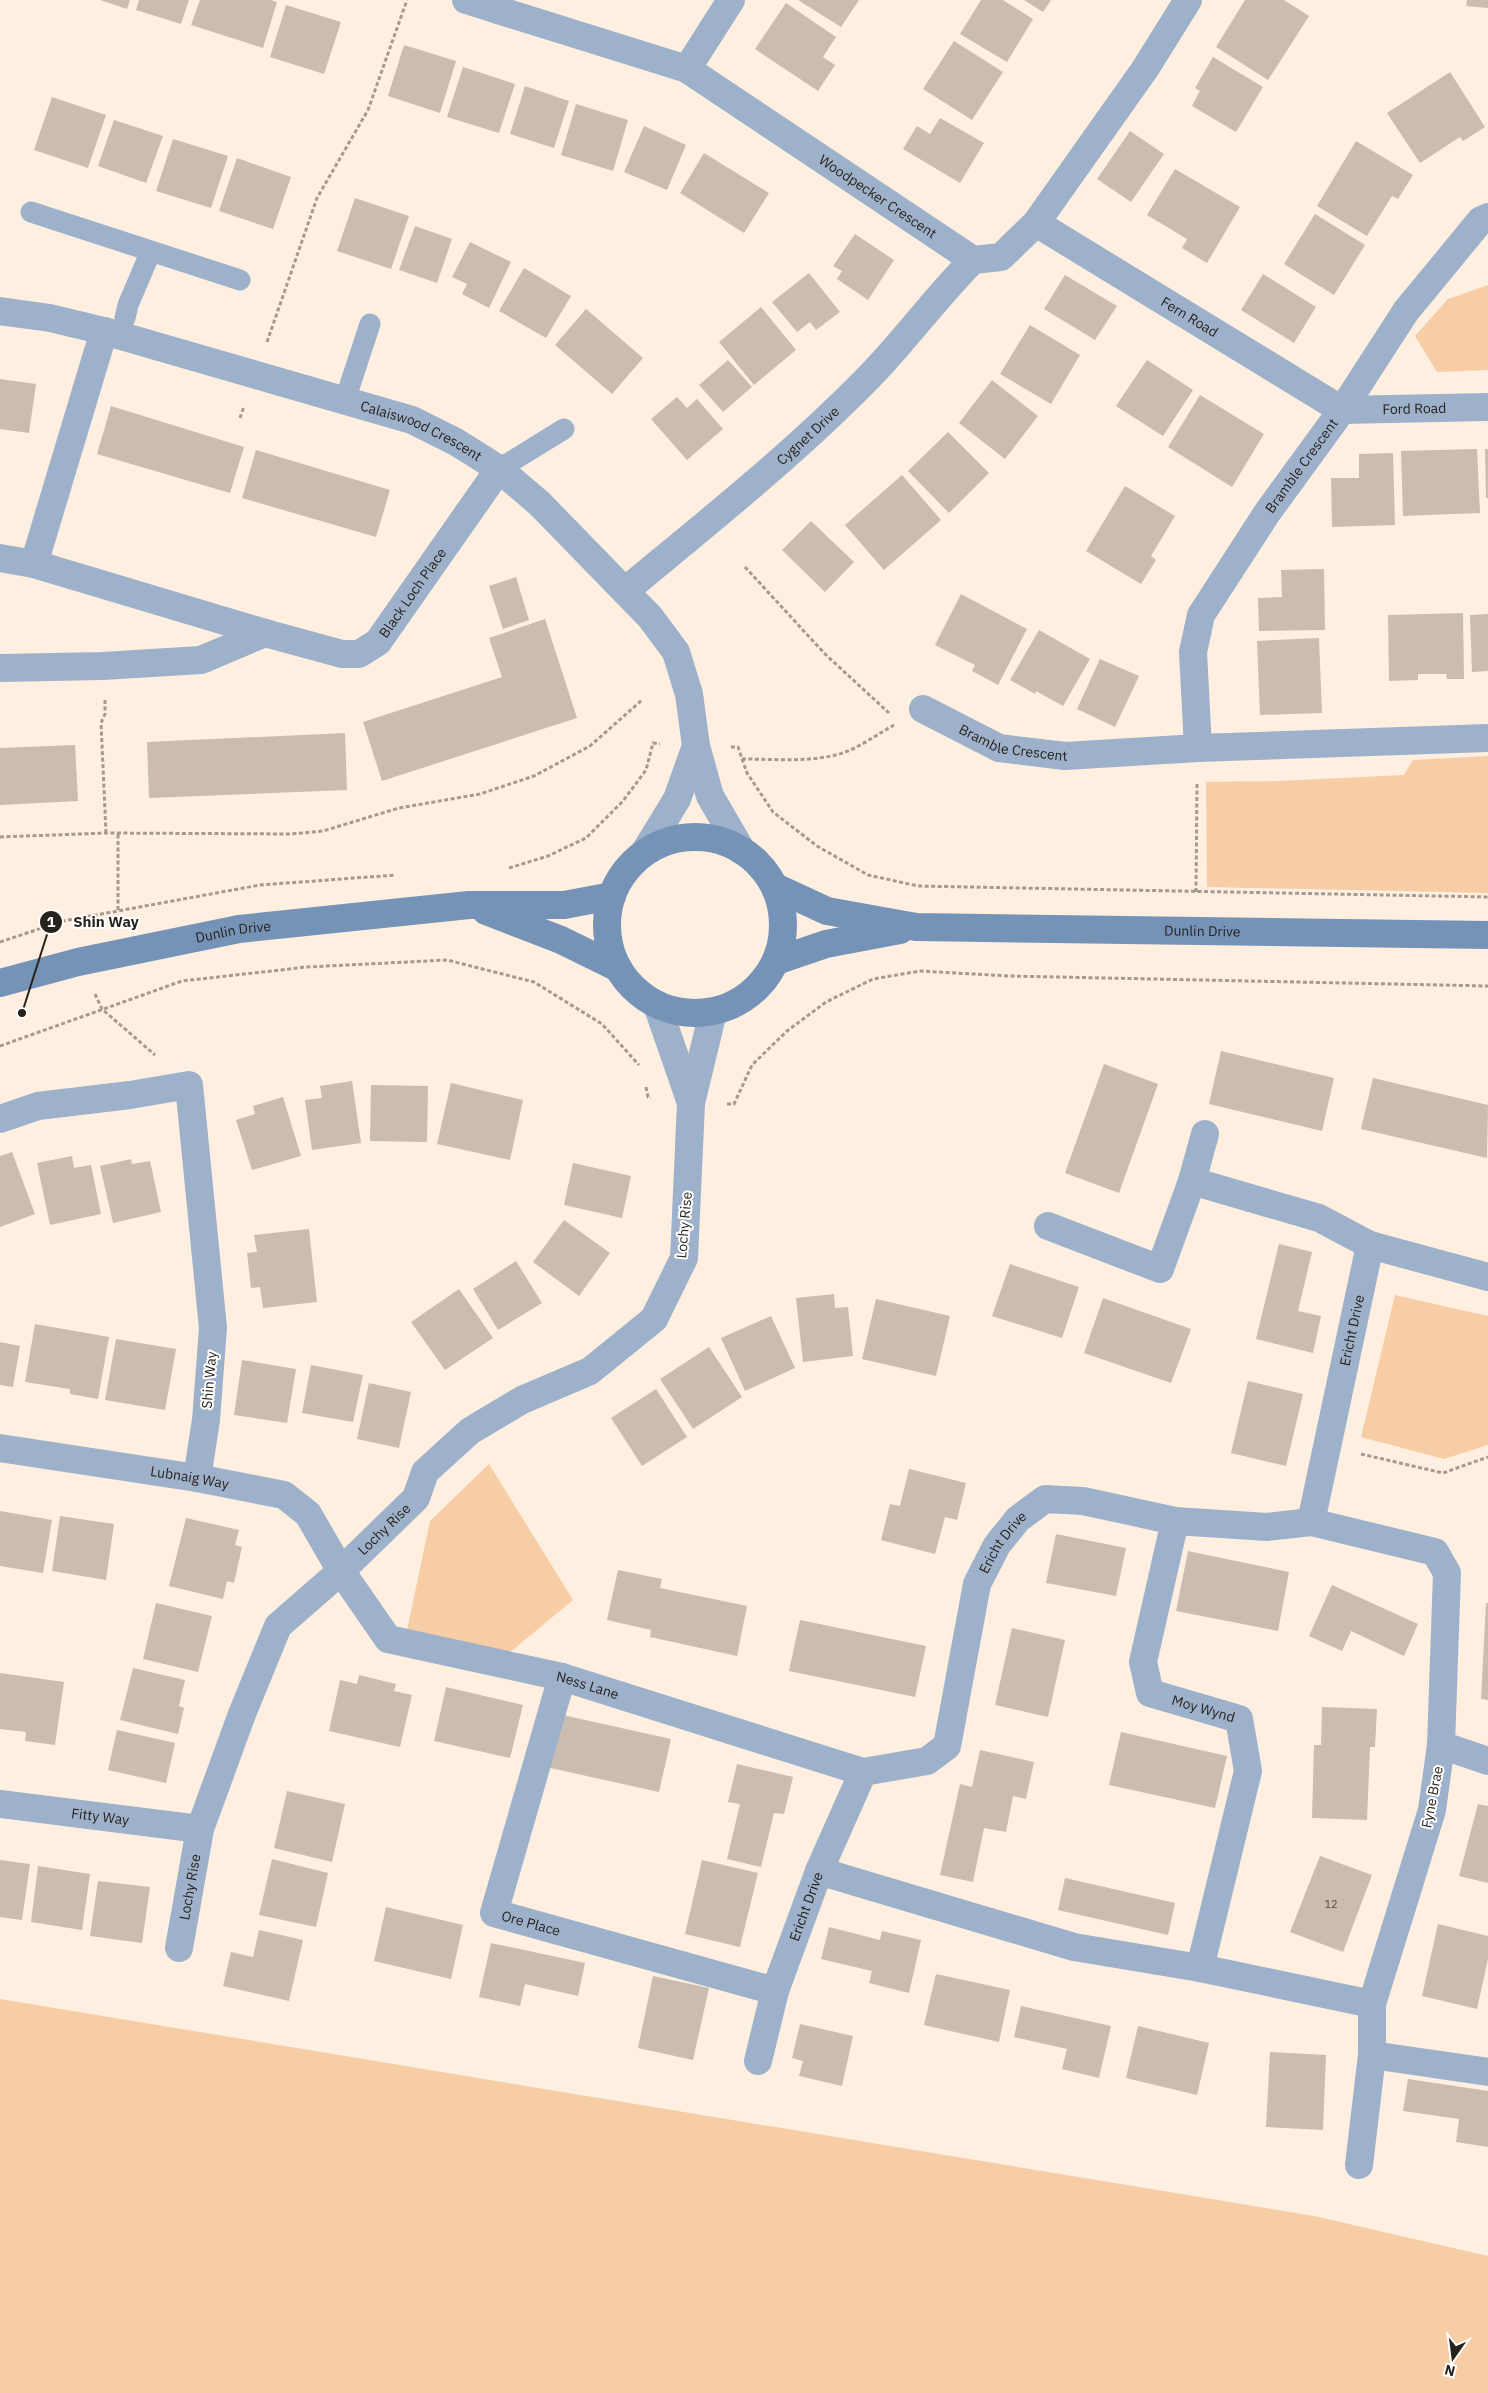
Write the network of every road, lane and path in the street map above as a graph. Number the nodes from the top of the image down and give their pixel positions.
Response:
1 (407, 0) edge
2 (466, 0) edge
3 (731, 0) edge
4 (1188, 0) edge
5 (687, 69) junction
6 (31, 212) dead end
7 (1488, 217) edge
8 (1036, 223) junction
9 (151, 251) junction
10 (973, 260) junction
11 (240, 280) dead end
12 (0, 311) edge
13 (370, 324) dead end
14 (115, 325) junction
15 (256, 375) junction
16 (345, 400) junction
17 (1488, 407) edge
18 (1342, 410) junction
19 (240, 418) dead end
20 (564, 429) dead end
21 (499, 469) junction
22 (0, 558) edge
23 (34, 564) junction
24 (745, 567) dead end
25 (625, 591) junction
26 (264, 633) junction
27 (103, 666) junction
28 (0, 668) edge
29 (642, 700) dead end
30 (923, 709) joint
31 (899, 722) junction
32 (1488, 738) edge
33 (696, 746) junction
34 (1198, 748) junction
35 (742, 759) junction
36 (106, 833) junction
37 (118, 833) junction
38 (0, 837) edge
39 (742, 851) junction
40 (644, 853) junction
41 (506, 869) dead end
42 (403, 875) dead end
43 (774, 887) junction
44 (1196, 891) junction
45 (612, 896) junction
46 (1488, 897) edge
47 (469, 905) junction
48 (118, 910) junction
49 (916, 927) junction
50 (1195, 931) junction
51 (1488, 935) edge
52 (0, 942) edge
53 (776, 960) junction
54 (618, 968) junction
55 (0, 983) edge
56 (657, 1005) junction
57 (102, 1009) dead end
58 (713, 1012) junction
59 (189, 1085) junction
60 (691, 1103) junction
61 (0, 1119) edge
62 (1205, 1134) dead end
63 (1192, 1181) junction
64 (1048, 1226) dead end
65 (1370, 1245) junction
66 (1488, 1276) edge
67 (1326, 1444) junction
68 (0, 1448) edge
69 (1488, 1457) edge
70 (198, 1478) junction
71 (1175, 1521) junction
72 (1311, 1522) junction
73 (341, 1571) junction
74 (562, 1678) junction
75 (1441, 1745) junction
76 (1488, 1761) edge
77 (863, 1772) junction
78 (0, 1804) edge
79 (200, 1828) junction
80 (819, 1871) junction
81 (179, 1948) dead end
82 (1200, 1968) junction
83 (775, 1991) junction
84 (1372, 2004) junction
85 (1372, 2055) junction
86 (758, 2061) dead end
87 (1488, 2072) edge
88 (1359, 2165) dead end

1 - 15 path
2 - 5 street, Woodpecker Crescent
3 - 5 street
4 - 8 street
5 - 10 street, Woodpecker Crescent
6 - 9 lane
7 - 18 street, Bramble Crescent
8 - 10 street
8 - 18 street, Fern Road
9 - 11 lane
9 - 14 lane
10 - 25 street, Cygnet Drive
12 - 14 street, Calaiswood Crescent
13 - 16 lane
14 - 15 street, Calaiswood Crescent
14 - 23 street
15 - 16 street, Calaiswood Crescent
15 - 19 path
16 - 21 street, Calaiswood Crescent
17 - 18 street, Ford Road
18 - 34 street, Bramble Crescent
20 - 21 lane
21 - 25 street, Calaiswood Crescent
21 - 26 street, Black Loch Place
22 - 23 street, Black Loch Place
23 - 26 street, Black Loch Place
24 - 31 path
25 - 33 street, Calaiswood Crescent
26 - 27 street
27 - 28 street
27 - 36 path
29 - 37 path
30 - 31 path
30 - 34 street, Bramble Crescent
31 - 35 path
32 - 34 street, Bramble Crescent
33 - 35 path
33 - 39 street, Calaiswood Crescent
33 - 40 street
33 - 41 path
34 - 44 path
35 - 44 path
36 - 37 path
36 - 38 path
37 - 48 path
39 - 40 street, Dunlin Drive
39 - 43 street, Dunlin Drive
40 - 45 street, Dunlin Drive
42 - 48 path
43 - 49 street, Dunlin Drive
43 - 53 street, Dunlin Drive
44 - 46 path
44 - 50 path
45 - 47 street, Dunlin Drive
45 - 54 street, Dunlin Drive
47 - 54 street, Dunlin Drive
47 - 55 street, Dunlin Drive
48 - 52 path
49 - 50 street, Dunlin Drive
49 - 53 street, Dunlin Drive
50 - 51 street, Dunlin Drive
53 - 58 street, Dunlin Drive
54 - 56 street, Dunlin Drive
56 - 58 street, Dunlin Drive
56 - 60 street, Lochy Rise
57 - 59 path
58 - 60 street, Lochy Rise
59 - 61 street
59 - 70 street, Shin Way
60 - 73 street, Lochy Rise
62 - 63 street
63 - 64 street
63 - 65 street
65 - 66 street
65 - 67 street, Ericht Drive
67 - 69 path
67 - 72 street, Ericht Drive
68 - 70 street, Lubnaig Way
70 - 73 street, Lubnaig Way
71 - 72 street, Ericht Drive
71 - 77 street, Ericht Drive
71 - 82 street, Moy Wynd
72 - 75 street, Fyne Brae
73 - 74 street, Ness Lane
73 - 79 street, Lochy Rise
74 - 77 street, Ness Lane
74 - 83 street, Ore Place
75 - 76 street
75 - 84 street, Fyne Brae
77 - 80 street, Ericht Drive
78 - 79 street, Fitty Way
79 - 81 street, Lochy Rise
80 - 82 street
80 - 83 street, Ericht Drive
82 - 84 street
83 - 86 street, Ericht Drive
84 - 85 street, Fyne Brae
85 - 87 street
85 - 88 street, Fyne Brae

